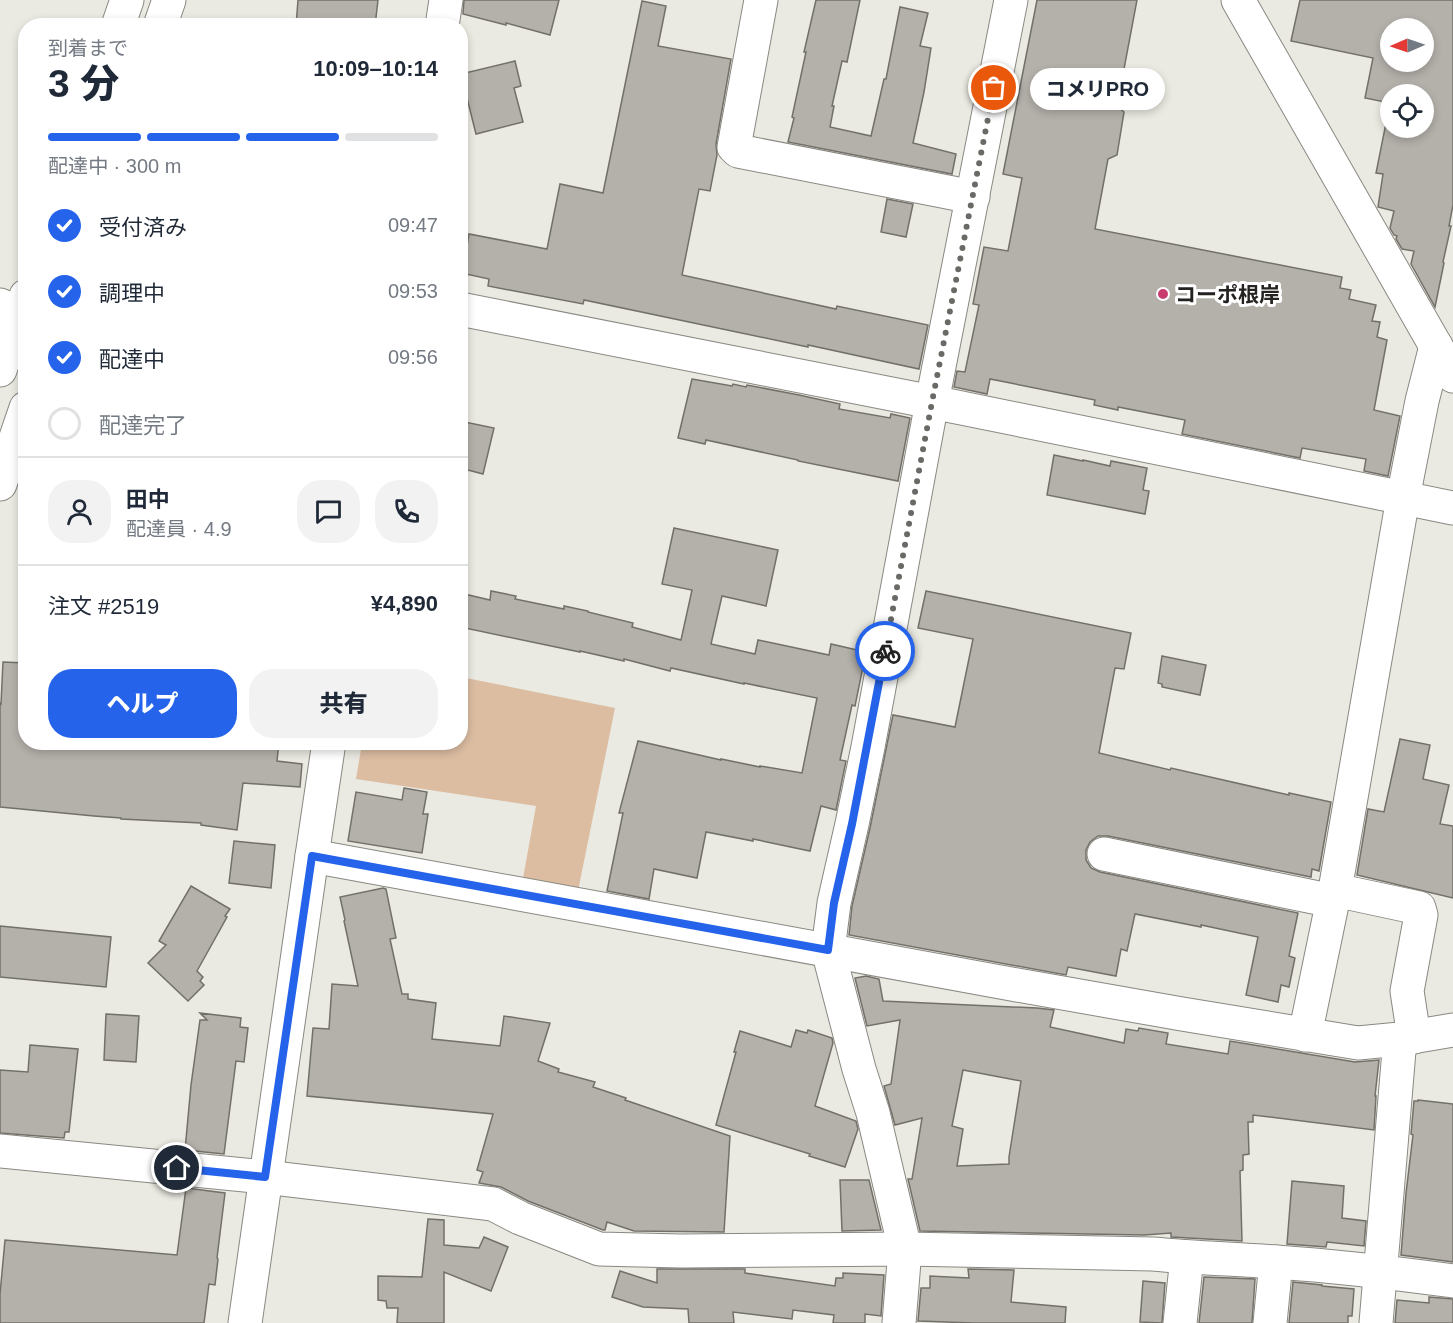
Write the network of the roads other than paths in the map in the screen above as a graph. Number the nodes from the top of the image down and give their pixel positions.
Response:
1 (127, 0) edge
2 (169, 0) edge
3 (446, 0) edge
4 (761, 0) edge
5 (1011, 0) edge
6 (1238, 0) edge
7 (121, 18) edge
8 (163, 18) edge
9 (443, 18) edge
10 (973, 197) junction
11 (15, 304) edge
12 (468, 311) edge
13 (1436, 346) junction
14 (0, 370) edge
15 (1453, 376) edge
16 (932, 402) junction
17 (18, 431) edge
18 (0, 483) edge
19 (1403, 498) junction
20 (1453, 508) edge
21 (328, 750) edge
22 (1104, 854) dead end
23 (312, 856) junction
24 (1334, 896) junction
25 (828, 950) junction
26 (1453, 1030) edge
27 (1305, 1035) junction
28 (1407, 1038) junction
29 (0, 1151) edge
30 (265, 1177) junction
31 (905, 1249) junction
32 (1187, 1257) junction
33 (1276, 1262) junction
34 (1380, 1271) junction
35 (1453, 1281) edge
36 (245, 1323) edge
37 (899, 1323) edge
38 (1180, 1323) edge
39 (1270, 1323) edge
40 (1376, 1323) edge

1 - 7 street
2 - 8 street
3 - 9 street
4 - 10 street
5 - 10 street
6 - 13 street
10 - 16 street
11 - 14 street
12 - 16 street
13 - 15 street
13 - 19 street
16 - 19 street
16 - 25 street
17 - 18 street
19 - 20 street
19 - 24 street
21 - 23 street
22 - 24 street
23 - 25 street
23 - 30 street
24 - 27 street
24 - 28 street
25 - 27 street
25 - 31 street
26 - 28 street
27 - 28 street
28 - 34 street
29 - 30 street
30 - 31 street
30 - 36 street
31 - 32 street
31 - 37 street
32 - 33 street
32 - 38 street
33 - 34 street
33 - 39 street
34 - 35 street
34 - 40 street

